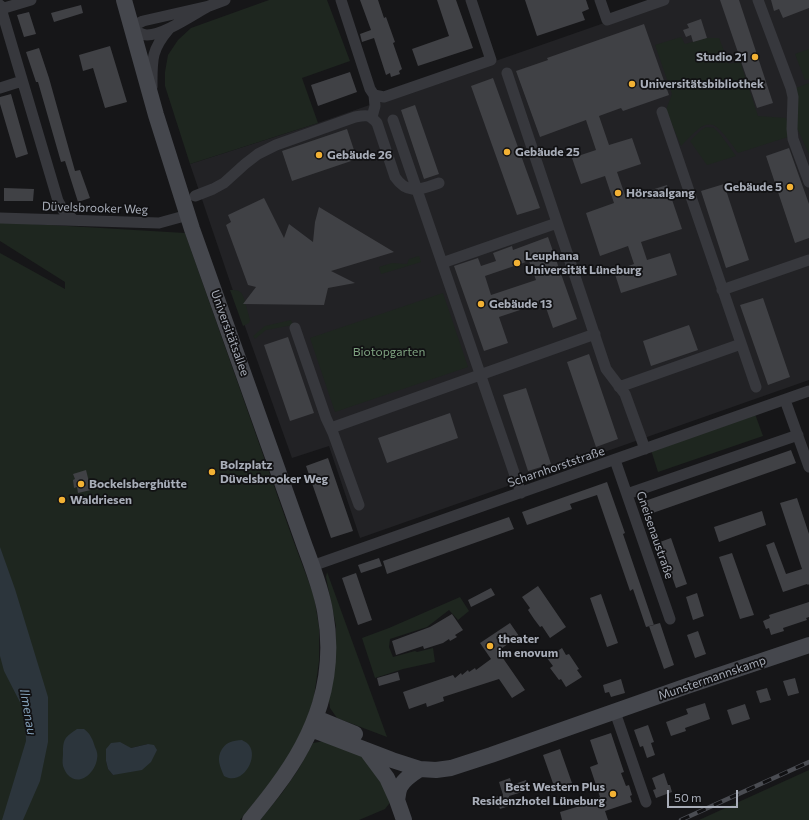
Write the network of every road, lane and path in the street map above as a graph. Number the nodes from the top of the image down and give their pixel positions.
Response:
1 (31, 0) edge
2 (124, 0) edge
3 (225, 0) edge
4 (341, 0) edge
5 (471, 0) edge
6 (600, 0) edge
7 (664, 0) edge
8 (758, 0) edge
9 (209, 6) junction
10 (1, 7) edge
11 (131, 27) junction
12 (170, 28) junction
13 (507, 73) dead end
14 (22, 81) junction
15 (0, 88) edge
16 (374, 95) junction
17 (151, 98) junction
18 (662, 112) dead end
19 (372, 117) junction
20 (393, 120) dead end
21 (809, 182) edge
22 (439, 183) dead end
23 (417, 190) junction
24 (195, 196) dead end
25 (188, 215) junction
26 (0, 218) edge
27 (74, 220) junction
28 (557, 223) junction
29 (809, 260) edge
30 (442, 263) junction
31 (722, 290) junction
32 (295, 328) dead end
33 (595, 334) junction
34 (741, 344) junction
35 (480, 375) junction
36 (619, 387) junction
37 (756, 387) dead end
38 (809, 391) edge
39 (785, 400) junction
40 (330, 428) junction
41 (798, 435) junction
42 (645, 449) junction
43 (615, 460) junction
44 (809, 467) edge
45 (521, 493) junction
46 (626, 494) junction
47 (359, 506) dead end
48 (312, 566) junction
49 (670, 619) dead end
50 (809, 645) edge
51 (615, 712) junction
52 (313, 724) junction
53 (366, 750) junction
54 (394, 755) junction
55 (476, 760) junction
56 (420, 769) junction
57 (387, 778) junction
58 (397, 800) junction
59 (646, 802) dead end
60 (250, 820) edge
61 (404, 820) edge

1 - 10 street
2 - 11 street, Universitätsallee
3 - 9 street
4 - 16 street
5 - 16 street
6 - 7 street
8 - 21 street
9 - 11 street
9 - 12 street
10 - 14 street
11 - 12 street
11 - 17 street, Universitätsallee
12 - 17 street, Universitätsallee
13 - 28 street
14 - 15 street
14 - 27 street
16 - 19 street
17 - 25 street, Universitätsallee
18 - 31 street
19 - 23 street
19 - 24 street
20 - 23 street
22 - 23 street
23 - 30 street
25 - 27 street, Düvelsbrooker Weg
25 - 48 street, Universitätsallee
26 - 27 street, Düvelsbrooker Weg
28 - 30 street
28 - 33 street
29 - 31 street
30 - 35 street
31 - 34 street
32 - 40 street
33 - 35 street
33 - 36 street
34 - 36 street
34 - 37 street
35 - 40 street
35 - 45 street
36 - 42 street
38 - 39 street, Scharnhorststraße
39 - 41 street
39 - 42 street, Scharnhorststraße
40 - 47 street
41 - 44 street
41 - 46 street
42 - 43 street, Scharnhorststraße
43 - 45 street, Scharnhorststraße
43 - 46 street, Gneisenaustraße
45 - 48 street, Scharnhorststraße
46 - 49 street, Gneisenaustraße
48 - 52 street, Universitätsallee
50 - 51 street, Munstermannskamp
51 - 55 street, Munstermannskamp
51 - 59 street
52 - 53 street, Munstermannskamp
52 - 54 street, Munstermannskamp
52 - 60 street, Universitätsallee
53 - 54 street, Munstermannskamp
53 - 57 street
54 - 55 street, Munstermannskamp
54 - 56 street, Munstermannskamp
54 - 57 street
54 - 58 street
55 - 56 street, Munstermannskamp
56 - 58 street
57 - 58 street
58 - 61 street

